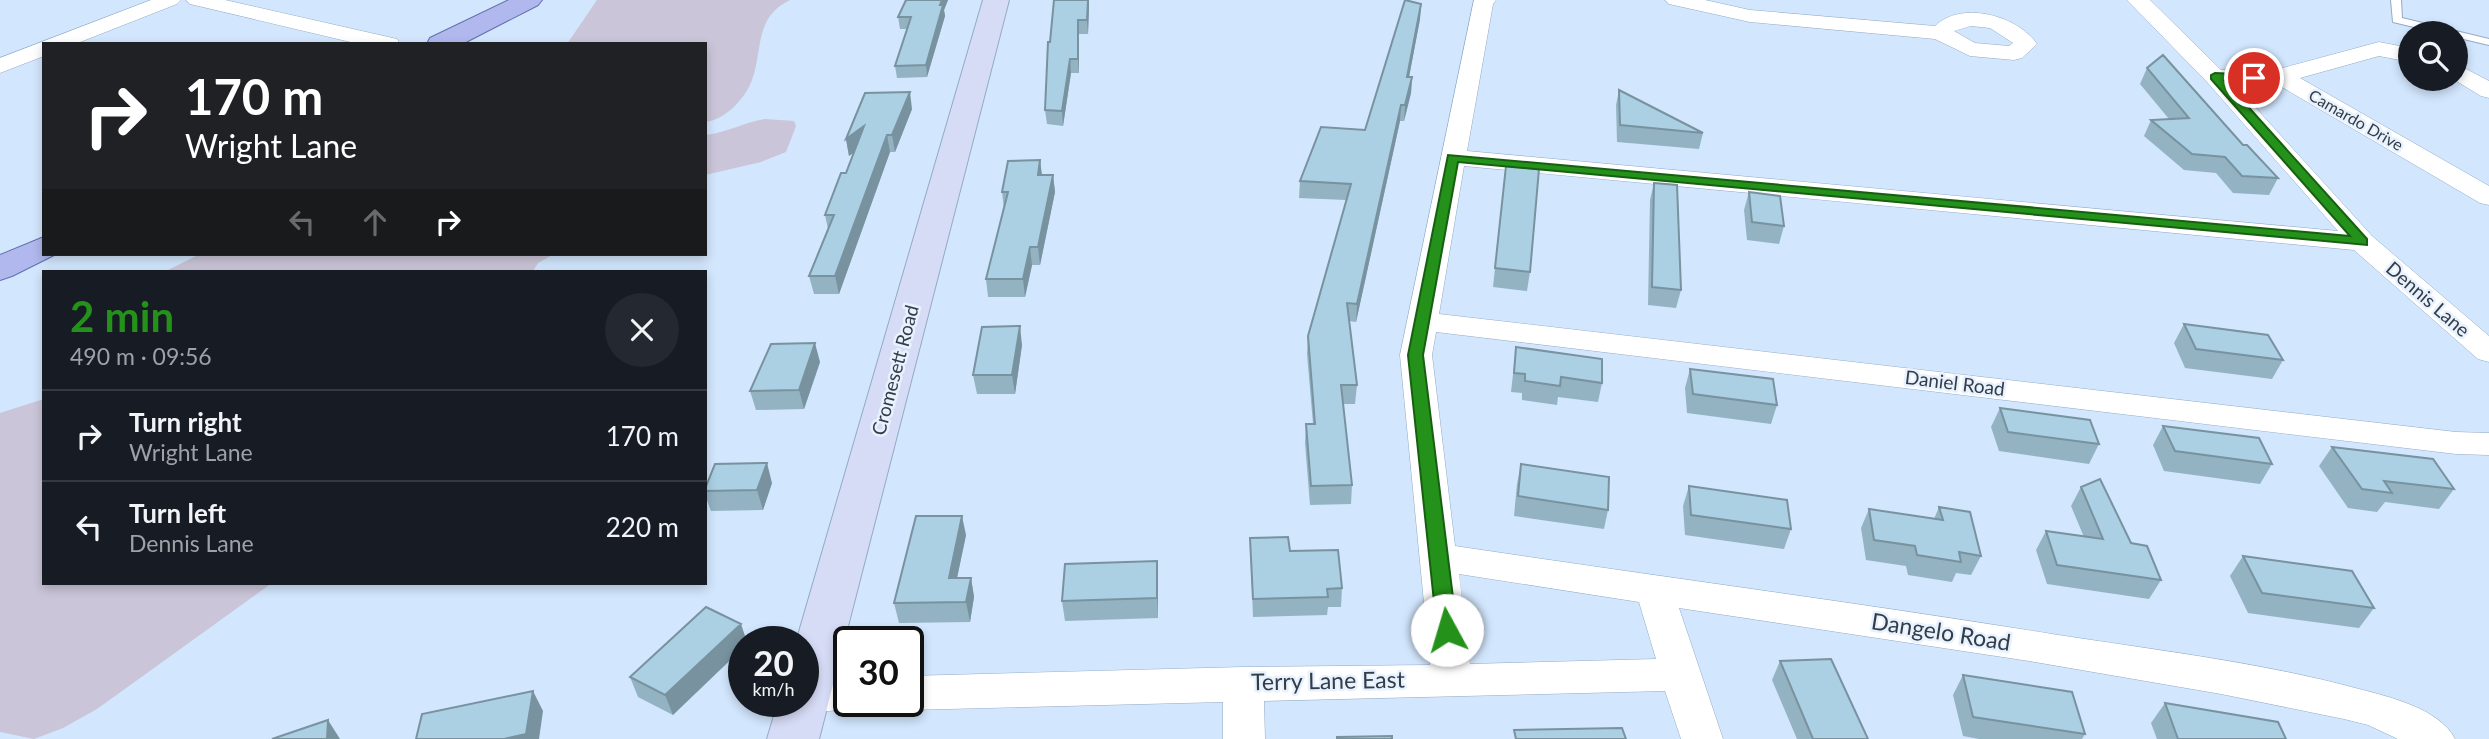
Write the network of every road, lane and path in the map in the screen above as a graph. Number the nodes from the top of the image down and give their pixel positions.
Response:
1 (170, 0) edge
2 (197, 0) edge
3 (529, 0) edge
4 (996, 0) edge
5 (1486, 0) edge
6 (1676, 0) edge
7 (2138, 0) edge
8 (2396, 0) edge
9 (1940, 33) dead end
10 (2390, 33) junction
11 (2398, 33) edge
12 (2468, 37) edge
13 (59, 42) edge
14 (380, 42) edge
15 (444, 42) edge
16 (2398, 42) edge
17 (2489, 42) edge
18 (42, 49) edge
19 (0, 66) edge
20 (2280, 76) junction
21 (2215, 77) junction
22 (2468, 79) edge
23 (2489, 92) edge
24 (1452, 158) junction
25 (2489, 197) edge
26 (2362, 242) junction
27 (42, 248) edge
28 (0, 269) edge
29 (1421, 321) junction
30 (2489, 352) edge
31 (2489, 444) edge
32 (1439, 557) junction
33 (1655, 591) junction
34 (1680, 675) junction
35 (1452, 679) junction
36 (1243, 683) junction
37 (924, 692) edge
38 (819, 697) edge
39 (1244, 739) edge
40 (1702, 739) edge
41 (2434, 739) edge

1 - 13 street
2 - 14 street
3 - 15 main road
4 - 38 street, Cromesett Road
5 - 24 street
6 - 9 street
7 - 21 street, Dennis Lane
8 - 10 lane
10 - 11 lane
10 - 16 street
10 - 20 street
12 - 17 lane
18 - 19 street
20 - 21 street
20 - 25 street, Camardo Drive
21 - 26 street, Dennis Lane
22 - 23 street
24 - 26 street
24 - 29 street
26 - 30 street, Dennis Lane
27 - 28 main road
29 - 31 street, Daniel Road
29 - 32 street
32 - 33 street, Dangelo Road
32 - 35 street
33 - 34 street
33 - 41 street, Dangelo Road
34 - 35 street, Terry Lane East
34 - 40 street
35 - 36 street, Terry Lane East
36 - 37 street, Terry Lane East
36 - 39 street

